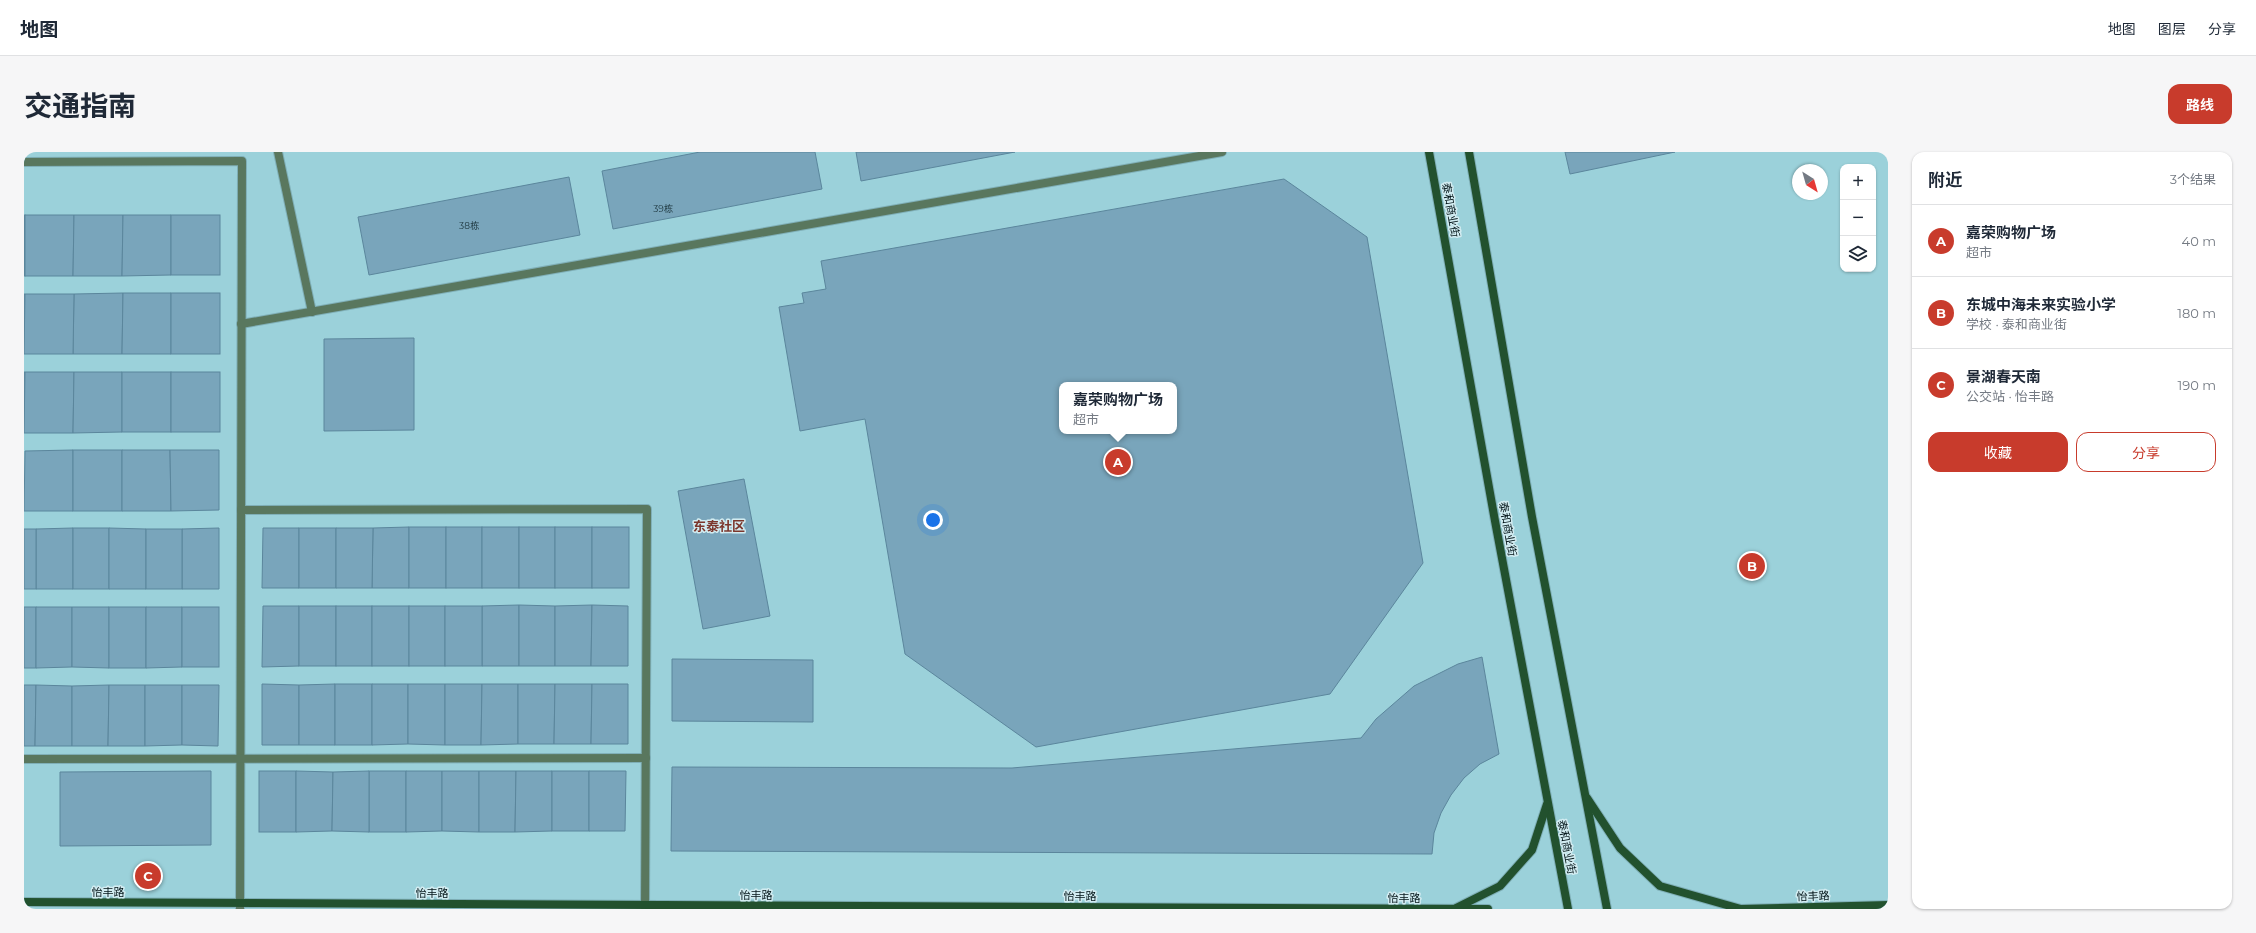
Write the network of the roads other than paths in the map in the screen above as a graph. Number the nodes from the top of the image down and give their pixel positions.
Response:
1 (278, 152) edge
2 (1222, 152) edge
3 (1429, 152) edge
4 (1469, 152) edge
5 (24, 162) edge
6 (312, 312) junction
7 (241, 324) junction
8 (241, 510) junction
9 (646, 758) junction
10 (24, 759) edge
11 (240, 759) junction
12 (1585, 794) junction
13 (1548, 801) junction
14 (24, 902) edge
15 (1888, 905) edge
16 (240, 906) edge
17 (645, 907) edge
18 (1454, 909) edge
19 (1488, 909) edge
20 (1568, 909) edge
21 (1607, 909) edge
22 (1740, 909) edge

1 - 6 street
2 - 6 street
3 - 13 street, 泰和商业街
4 - 12 street
5 - 7 street
6 - 7 street
7 - 8 street
8 - 9 street
8 - 11 street
9 - 11 street
9 - 17 street
10 - 11 street
11 - 16 street
12 - 21 street
12 - 22 street, 怡丰路
13 - 18 street
13 - 20 street, 泰和商业街
14 - 16 street, 怡丰路
15 - 22 street, 怡丰路
16 - 17 street, 怡丰路
17 - 18 street, 怡丰路
18 - 19 street, 怡丰路

